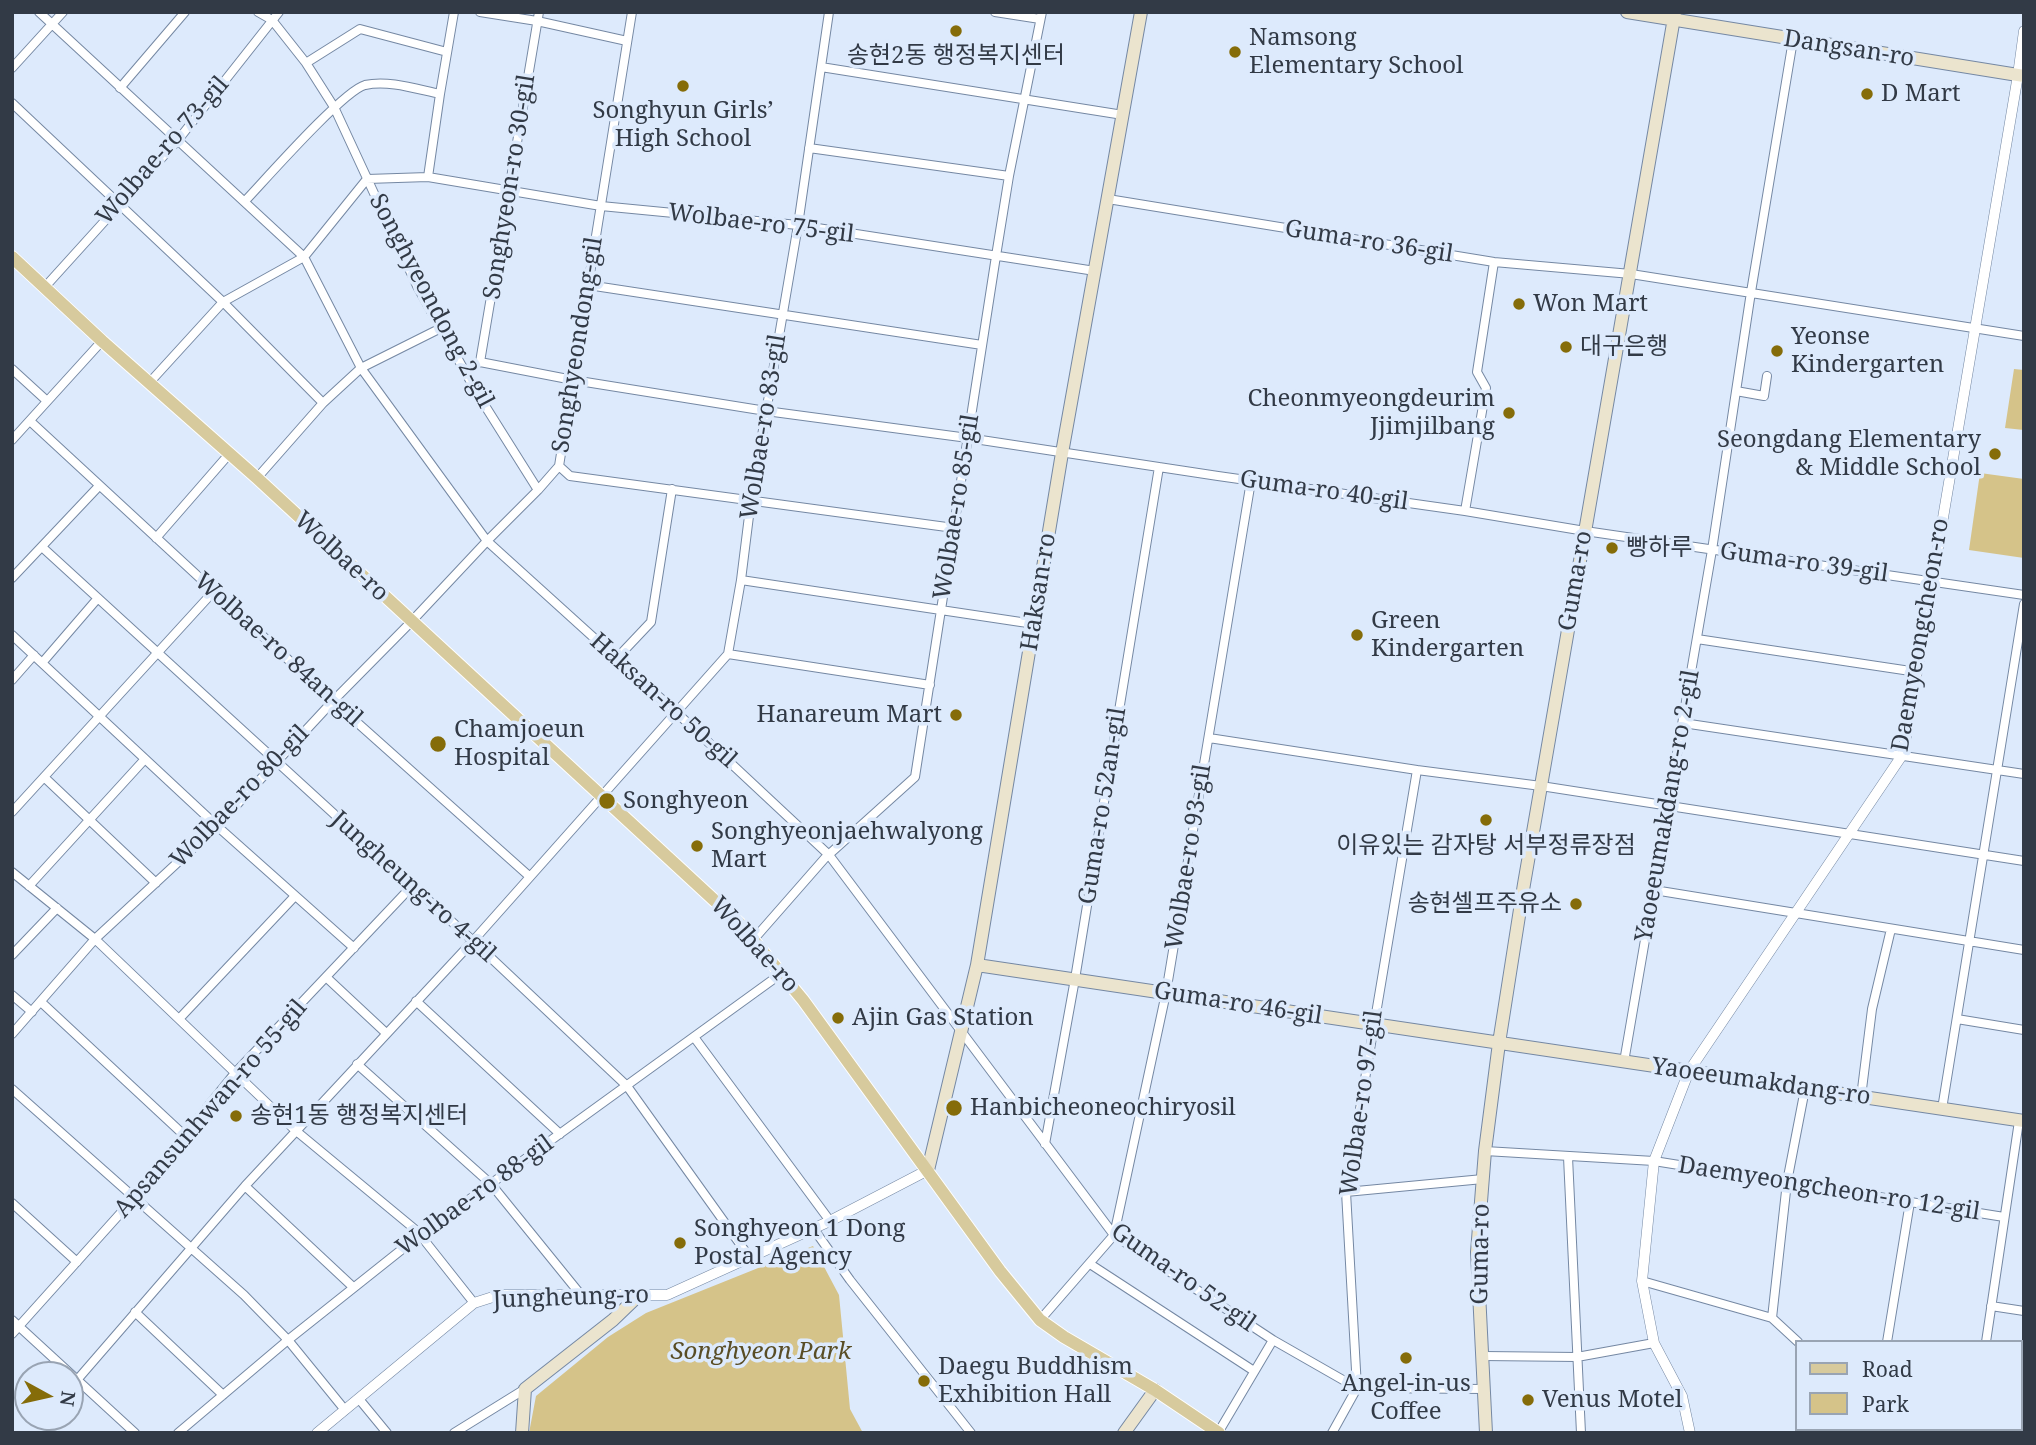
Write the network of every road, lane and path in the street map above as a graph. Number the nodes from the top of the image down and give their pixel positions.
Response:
1 (39, 12) edge
2 (63, 12) edge
3 (185, 12) edge
4 (258, 12) edge
5 (279, 12) edge
6 (454, 12) edge
7 (480, 12) edge
8 (632, 12) edge
9 (829, 12) edge
10 (995, 12) edge
11 (1141, 12) edge
12 (1628, 12) edge
13 (1041, 16) edge
14 (1675, 16) edge
15 (538, 17) edge
16 (272, 20) junction
17 (52, 25) junction
18 (2024, 31) edge
19 (1793, 40) junction
20 (627, 41) junction
21 (447, 52) junction
22 (306, 63) junction
23 (821, 67) junction
24 (12, 68) edge
25 (2021, 76) edge
26 (120, 88) junction
27 (440, 94) junction
28 (1025, 99) junction
29 (12, 103) edge
30 (334, 107) junction
31 (1123, 115) junction
32 (178, 140) junction
33 (809, 148) junction
34 (1009, 176) junction
35 (428, 177) junction
36 (368, 179) junction
37 (509, 192) junction
38 (1108, 200) junction
39 (245, 201) junction
40 (120, 203) junction
41 (601, 206) junction
42 (798, 225) junction
43 (996, 256) junction
44 (12, 257) edge
45 (304, 257) junction
46 (1494, 262) junction
47 (1095, 271) junction
48 (1631, 274) junction
49 (588, 285) junction
50 (44, 288) junction
51 (1751, 292) junction
52 (223, 302) junction
53 (783, 316) junction
54 (441, 328) junction
55 (1975, 328) junction
56 (2024, 336) edge
57 (102, 341) junction
58 (982, 345) junction
59 (480, 362) junction
60 (361, 368) junction
61 (12, 369) edge
62 (466, 370) junction
63 (1767, 376) dead end
64 (573, 380) junction
65 (150, 382) junction
66 (1736, 391) junction
67 (47, 401) junction
68 (323, 403) junction
69 (766, 411) junction
70 (30, 421) junction
71 (968, 438) junction
72 (12, 440) edge
73 (230, 453) junction
74 (1062, 453) junction
75 (559, 466) junction
76 (1159, 467) junction
77 (257, 478) junction
78 (1251, 481) junction
79 (99, 486) junction
80 (673, 489) junction
81 (538, 490) junction
82 (751, 500) junction
83 (1465, 510) junction
84 (954, 528) junction
85 (1585, 531) junction
86 (156, 538) junction
87 (487, 541) junction
88 (42, 547) junction
89 (1712, 550) junction
90 (12, 578) edge
91 (741, 580) junction
92 (1932, 582) junction
93 (214, 590) junction
94 (2024, 596) edge
95 (98, 598) junction
96 (2024, 604) edge
97 (941, 611) junction
98 (411, 622) junction
99 (1034, 624) junction
100 (12, 635) edge
101 (1696, 639) junction
102 (157, 653) junction
103 (728, 654) junction
104 (34, 655) junction
105 (616, 659) junction
106 (42, 663) junction
107 (1917, 672) junction
108 (12, 680) edge
109 (930, 685) junction
110 (2012, 686) junction
111 (2024, 688) edge
112 (333, 701) junction
113 (677, 713) junction
114 (100, 717) junction
115 (1683, 723) junction
116 (1209, 738) junction
117 (1903, 754) junction
118 (145, 759) junction
119 (275, 762) junction
120 (1998, 769) junction
121 (1417, 770) junction
122 (2024, 774) edge
123 (44, 778) junction
124 (1541, 786) junction
125 (600, 796) junction
126 (1668, 806) junction
127 (12, 812) edge
128 (89, 820) junction
129 (217, 826) junction
130 (1849, 835) junction
131 (829, 855) junction
132 (1984, 855) junction
133 (2024, 861) edge
134 (12, 872) edge
135 (529, 876) junction
136 (156, 883) junction
137 (29, 886) junction
138 (412, 886) junction
139 (1654, 890) junction
140 (295, 896) junction
141 (57, 908) junction
142 (1796, 914) junction
143 (1891, 929) junction
144 (95, 939) junction
145 (754, 939) junction
146 (472, 941) junction
147 (1969, 941) junction
148 (354, 948) junction
149 (2024, 950) edge
150 (12, 955) edge
151 (977, 965) junction
152 (782, 973) junction
153 (326, 977) junction
154 (1075, 979) junction
155 (1166, 993) junction
156 (12, 995) edge
157 (416, 1001) junction
158 (41, 1002) junction
159 (32, 1012) junction
160 (178, 1019) junction
161 (1957, 1019) junction
162 (1373, 1024) junction
163 (2024, 1030) edge
164 (961, 1032) junction
165 (386, 1033) junction
166 (12, 1034) edge
167 (694, 1037) junction
168 (1499, 1043) junction
169 (1624, 1062) junction
170 (357, 1064) junction
171 (1689, 1071) junction
172 (235, 1073) junction
173 (627, 1086) junction
174 (1805, 1088) junction
175 (12, 1089) edge
176 (1861, 1097) junction
177 (1942, 1109) junction
178 (2021, 1121) edge
179 (295, 1130) junction
180 (560, 1134) junction
181 (185, 1136) junction
182 (1045, 1144) junction
183 (1485, 1151) junction
184 (1568, 1157) junction
185 (1654, 1161) junction
186 (928, 1170) junction
187 (1483, 1179) junction
188 (1787, 1182) junction
189 (491, 1184) junction
190 (245, 1186) junction
191 (1346, 1192) junction
192 (135, 1198) junction
193 (1910, 1202) junction
194 (12, 1203) edge
195 (2004, 1217) junction
196 (830, 1220) junction
197 (813, 1228) junction
198 (420, 1235) junction
199 (1114, 1235) junction
200 (190, 1247) junction
201 (750, 1258) junction
202 (77, 1262) junction
203 (1090, 1264) junction
204 (1642, 1281) junction
205 (353, 1287) junction
206 (580, 1295) junction
207 (639, 1295) junction
208 (474, 1303) junction
209 (1991, 1306) junction
210 (2024, 1311) edge
211 (135, 1312) junction
212 (1772, 1318) junction
213 (1040, 1320) junction
214 (16, 1323) edge
215 (12, 1334) edge
216 (288, 1339) junction
217 (1273, 1340) junction
218 (1796, 1340) edge
219 (1887, 1340) edge
220 (1986, 1340) edge
221 (1654, 1342) junction
222 (1483, 1356) junction
223 (1577, 1357) junction
224 (57, 1361) edge
225 (1254, 1371) junction
226 (84, 1372) edge
227 (84, 1386) edge
228 (1357, 1388) junction
229 (525, 1389) junction
230 (1484, 1389) junction
231 (1155, 1390) junction
232 (223, 1395) junction
233 (359, 1399) junction
234 (345, 1410) junction
235 (135, 1433) edge
236 (178, 1433) edge
237 (317, 1433) edge
238 (387, 1433) edge
239 (454, 1433) edge
240 (522, 1433) edge
241 (971, 1433) edge
242 (1124, 1433) edge
243 (1218, 1433) edge
244 (1332, 1433) edge
245 (1486, 1433) edge
246 (1581, 1433) edge
247 (1690, 1433) edge

1 - 17 street, Haksan-ro 50-gil
2 - 17 street
3 - 26 street
4 - 16 street
5 - 16 street, Wolbae-ro 73-gil
6 - 21 street
7 - 15 street
8 - 20 street, Songhyeondong-gil
9 - 23 street, Wolbae-ro 83-gil
10 - 13 street
11 - 31 main road, Haksan-ro
12 - 14 main road, Dangsan-ro
13 - 28 street, Wolbae-ro 85-gil
14 - 19 main road, Dangsan-ro
14 - 48 main road, Guma-ro
15 - 20 street
15 - 37 street, Songhyeon-ro 30-gil
16 - 22 street, Songhyeondong 2-gil
16 - 32 street, Wolbae-ro 73-gil
17 - 24 street
17 - 26 street, Haksan-ro 50-gil
18 - 25 street, Daemyeongcheon-ro
19 - 25 main road, Dangsan-ro
19 - 51 street, Yaoeeumakdang-ro 2-gil
20 - 41 street, Songhyeondong-gil
21 - 22 street
21 - 27 street
22 - 30 street, Songhyeondong 2-gil
23 - 28 street
23 - 33 street, Wolbae-ro 83-gil
25 - 55 street, Daemyeongcheon-ro
26 - 32 street, Haksan-ro 50-gil
27 - 30 street
27 - 35 street
28 - 31 street
28 - 34 street, Wolbae-ro 85-gil
29 - 40 street
30 - 36 street, Songhyeondong 2-gil
30 - 39 street
31 - 38 main road, Haksan-ro
32 - 39 street, Haksan-ro 50-gil
32 - 40 street, Wolbae-ro 73-gil
33 - 34 street
33 - 42 street, Wolbae-ro 83-gil
34 - 43 street, Wolbae-ro 85-gil
35 - 36 street, Wolbae-ro 75-gil
35 - 37 street, Wolbae-ro 75-gil
36 - 45 street
36 - 54 street, Songhyeondong 2-gil
37 - 41 street, Wolbae-ro 75-gil
37 - 59 street, Songhyeon-ro 30-gil
38 - 46 street, Guma-ro 36-gil
38 - 47 main road, Haksan-ro
39 - 45 street, Haksan-ro 50-gil
40 - 50 street, Wolbae-ro 73-gil
40 - 52 street
41 - 42 street, Wolbae-ro 75-gil
41 - 49 street, Songhyeondong-gil
42 - 43 street, Wolbae-ro 75-gil
42 - 53 street, Wolbae-ro 83-gil
43 - 47 street, Wolbae-ro 75-gil
43 - 58 street, Wolbae-ro 85-gil
44 - 50 main road, Wolbae-ro
45 - 52 street
45 - 60 street, Haksan-ro 50-gil
46 - 48 street, Guma-ro 36-gil
46 - 83 street
47 - 74 main road, Haksan-ro
48 - 51 street, Guma-ro 36-gil
48 - 85 main road, Guma-ro
49 - 53 street
49 - 64 street, Songhyeondong-gil
50 - 57 main road, Wolbae-ro
51 - 55 street, Guma-ro 36-gil
51 - 66 street, Yaoeeumakdang-ro 2-gil
52 - 65 street
52 - 68 street
53 - 58 street
53 - 69 street, Wolbae-ro 83-gil
54 - 60 street
54 - 62 street, Songhyeondong 2-gil
55 - 56 street
55 - 92 street, Daemyeongcheon-ro
57 - 65 main road, Wolbae-ro
57 - 67 street
58 - 71 street, Wolbae-ro 85-gil
59 - 62 street
59 - 64 street, Guma-ro 40-gil
60 - 68 street
60 - 87 street, Haksan-ro 50-gil
61 - 67 street
62 - 81 street, Songhyeondong 2-gil
63 - 66 street
64 - 69 street, Guma-ro 40-gil
64 - 75 street, Songhyeondong-gil
65 - 73 main road, Wolbae-ro
66 - 89 street, Yaoeeumakdang-ro 2-gil
67 - 70 street
68 - 77 street
69 - 71 street, Guma-ro 40-gil
69 - 82 street, Wolbae-ro 83-gil
70 - 72 street
70 - 79 street, Wolbae-ro 84an-gil
71 - 74 street, Guma-ro 40-gil
71 - 84 street, Wolbae-ro 85-gil
73 - 77 main road, Wolbae-ro
73 - 86 street
74 - 76 street, Guma-ro 40-gil
74 - 99 main road, Haksan-ro
75 - 80 street
75 - 81 street, Songhyeondong-gil
76 - 78 street, Guma-ro 40-gil
76 - 154 street, Guma-ro 52an-gil
77 - 98 main road, Wolbae-ro
78 - 83 street, Guma-ro 40-gil
78 - 116 street, Wolbae-ro 93-gil
79 - 86 street, Wolbae-ro 84an-gil
79 - 88 street
80 - 82 street
80 - 105 street
81 - 87 street, Songhyeondong-gil
82 - 84 street
82 - 91 street, Wolbae-ro 83-gil
83 - 85 street, Guma-ro 40-gil
84 - 97 street, Wolbae-ro 85-gil
85 - 89 street, Guma-ro 39-gil
85 - 124 main road, Guma-ro
86 - 93 street, Wolbae-ro 84an-gil
87 - 98 street, Songhyeondong-gil
87 - 105 street, Haksan-ro 50-gil
88 - 90 street
88 - 95 street, Jungheung-ro 4-gil
89 - 92 street, Guma-ro 39-gil
89 - 101 street, Yaoeeumakdang-ro 2-gil
91 - 97 street
91 - 103 street, Wolbae-ro 83-gil
92 - 94 street, Guma-ro 39-gil
92 - 107 street, Daemyeongcheon-ro
93 - 102 street
93 - 112 street, Wolbae-ro 84an-gil
95 - 102 street, Jungheung-ro 4-gil
95 - 106 street
96 - 110 street
97 - 99 street
97 - 109 street, Wolbae-ro 85-gil
98 - 112 street, Wolbae-ro 80-gil
98 - 125 main road, Wolbae-ro
99 - 151 main road, Haksan-ro
100 - 104 street
101 - 107 street
101 - 115 street, Yaoeeumakdang-ro 2-gil
102 - 114 street
102 - 119 street, Jungheung-ro 4-gil
103 - 109 street
103 - 113 street
104 - 106 street
104 - 108 street
105 - 113 street, Haksan-ro 50-gil
106 - 114 street
107 - 117 street, Daemyeongcheon-ro
109 - 131 street, Wolbae-ro 85-gil
110 - 111 street
110 - 120 street
112 - 119 street, Wolbae-ro 80-gil
112 - 135 street, Wolbae-ro 84an-gil
113 - 125 street
113 - 131 street, Haksan-ro 50-gil
114 - 118 street
114 - 123 street
115 - 117 street
115 - 126 street, Yaoeeumakdang-ro 2-gil
116 - 121 street
116 - 155 street, Wolbae-ro 93-gil
117 - 120 street
117 - 130 street, Daemyeongcheon-ro
118 - 128 street
118 - 129 street
119 - 129 street, Wolbae-ro 80-gil
119 - 138 street, Jungheung-ro 4-gil
120 - 122 street
120 - 132 street
121 - 124 street
121 - 162 street, Wolbae-ro 97-gil
123 - 127 street
123 - 128 street, Wolbae-ro 80-gil
124 - 126 street
124 - 168 main road, Guma-ro
125 - 135 street
125 - 145 main road, Wolbae-ro
126 - 130 street
126 - 139 street, Yaoeeumakdang-ro 2-gil
128 - 136 street, Wolbae-ro 80-gil
128 - 137 street
129 - 136 street, Wolbae-ro 80-gil
129 - 140 street
130 - 132 street
130 - 142 street, Daemyeongcheon-ro
131 - 145 street, Wolbae-ro 85-gil
131 - 164 street, Haksan-ro 50-gil
132 - 133 street
132 - 147 street
134 - 137 street
135 - 146 street
136 - 144 street, Wolbae-ro 80-gil
137 - 141 street
138 - 146 street, Jungheung-ro 4-gil
138 - 148 street, Apsansunhwan-ro 55-gil
139 - 142 street
139 - 169 street, Yaoeeumakdang-ro 2-gil
140 - 148 street
140 - 160 street
141 - 144 street
141 - 150 street
142 - 143 street
142 - 171 street, Daemyeongcheon-ro
143 - 147 street
143 - 176 street
144 - 158 street, Wolbae-ro 80-gil
144 - 160 street
145 - 152 main road, Wolbae-ro
146 - 157 street
146 - 173 street, Jungheung-ro 4-gil
147 - 149 street
147 - 161 street
148 - 153 street, Apsansunhwan-ro 55-gil
151 - 154 main road, Guma-ro 46-gil
151 - 164 main road, Haksan-ro
152 - 167 street, Wolbae-ro 88-gil
152 - 186 main road, Wolbae-ro
153 - 165 street
153 - 172 street, Apsansunhwan-ro 55-gil
154 - 155 main road, Guma-ro 46-gil
154 - 182 street, Guma-ro 52an-gil
155 - 162 main road, Guma-ro 46-gil
155 - 199 street, Wolbae-ro 93-gil
156 - 159 street
157 - 165 street
157 - 180 street
158 - 159 street, Wolbae-ro 80-gil
158 - 181 street
159 - 166 street, Wolbae-ro 80-gil
160 - 172 street
161 - 163 street
161 - 177 street
162 - 168 main road, Guma-ro 46-gil
162 - 191 street, Wolbae-ro 97-gil
164 - 182 street, Guma-ro 52-gil
164 - 186 main road, Haksan-ro
165 - 170 street
167 - 173 street, Wolbae-ro 88-gil
167 - 196 street
168 - 169 main road, Yaoeeumakdang-ro
168 - 183 main road, Guma-ro
169 - 171 main road, Yaoeeumakdang-ro
170 - 179 street
170 - 189 street
171 - 174 main road, Yaoeeumakdang-ro
171 - 185 street, Daemyeongcheon-ro
172 - 179 street
172 - 181 street, Apsansunhwan-ro 55-gil
173 - 180 street, Wolbae-ro 88-gil
173 - 201 street, Jungheung-ro 4-gil
174 - 176 main road, Yaoeeumakdang-ro
174 - 188 street
175 - 192 street
176 - 177 main road, Yaoeeumakdang-ro
177 - 178 main road, Yaoeeumakdang-ro
178 - 195 street
179 - 190 street
179 - 198 street
180 - 189 street, Wolbae-ro 88-gil
181 - 192 street, Apsansunhwan-ro 55-gil
182 - 199 street, Guma-ro 52-gil
183 - 184 street
183 - 187 main road, Guma-ro
184 - 185 street, Daemyeongcheon-ro 12-gil
184 - 223 street
185 - 188 street, Daemyeongcheon-ro 12-gil
185 - 204 street, Daemyeongcheon-ro
186 - 196 street, Jungheung-ro
186 - 213 main road, Wolbae-ro
187 - 191 street
187 - 222 main road, Guma-ro
188 - 193 street, Daemyeongcheon-ro 12-gil
188 - 212 street
189 - 198 street, Wolbae-ro 88-gil
189 - 206 street
190 - 200 street
190 - 205 street
191 - 228 street, Wolbae-ro 97-gil
192 - 200 street
192 - 202 street, Apsansunhwan-ro 55-gil
193 - 195 street, Daemyeongcheon-ro 12-gil
193 - 219 street
194 - 202 street
195 - 209 street
196 - 197 street, Jungheung-ro
197 - 201 street, Jungheung-ro
197 - 241 street
198 - 205 street, Wolbae-ro 88-gil
198 - 208 street
199 - 203 street, Wolbae-ro 93-gil
199 - 217 street, Guma-ro 52-gil
200 - 211 street
200 - 216 street
201 - 207 street, Jungheung-ro
202 - 214 street, Apsansunhwan-ro 55-gil
203 - 213 street, Wolbae-ro 93-gil
203 - 225 street
204 - 212 street
204 - 221 street, Daemyeongcheon-ro
205 - 216 street, Wolbae-ro 88-gil
206 - 207 street, Jungheung-ro
206 - 208 street, Jungheung-ro
207 - 229 main road
208 - 233 street, Jungheung-ro
209 - 210 street
209 - 220 street
211 - 226 street
211 - 232 street
212 - 218 street
213 - 231 main road, Wolbae-ro
214 - 215 street, Apsansunhwan-ro 55-gil
214 - 224 street
216 - 232 street, Wolbae-ro 88-gil
216 - 234 street
217 - 225 street, Wolbae-ro
217 - 228 street, Guma-ro 52-gil
221 - 223 street
221 - 247 street, Daemyeongcheon-ro
222 - 223 street
222 - 230 main road, Guma-ro
223 - 246 street
225 - 243 street, Wolbae-ro
227 - 235 street
228 - 230 street, Guma-ro 52-gil
228 - 244 street
229 - 239 street
229 - 240 main road
230 - 245 main road, Guma-ro
231 - 242 main road
231 - 243 main road, Wolbae-ro
232 - 236 street, Wolbae-ro 88-gil
233 - 234 street, Jungheung-ro
233 - 238 street
234 - 237 street, Jungheung-ro

